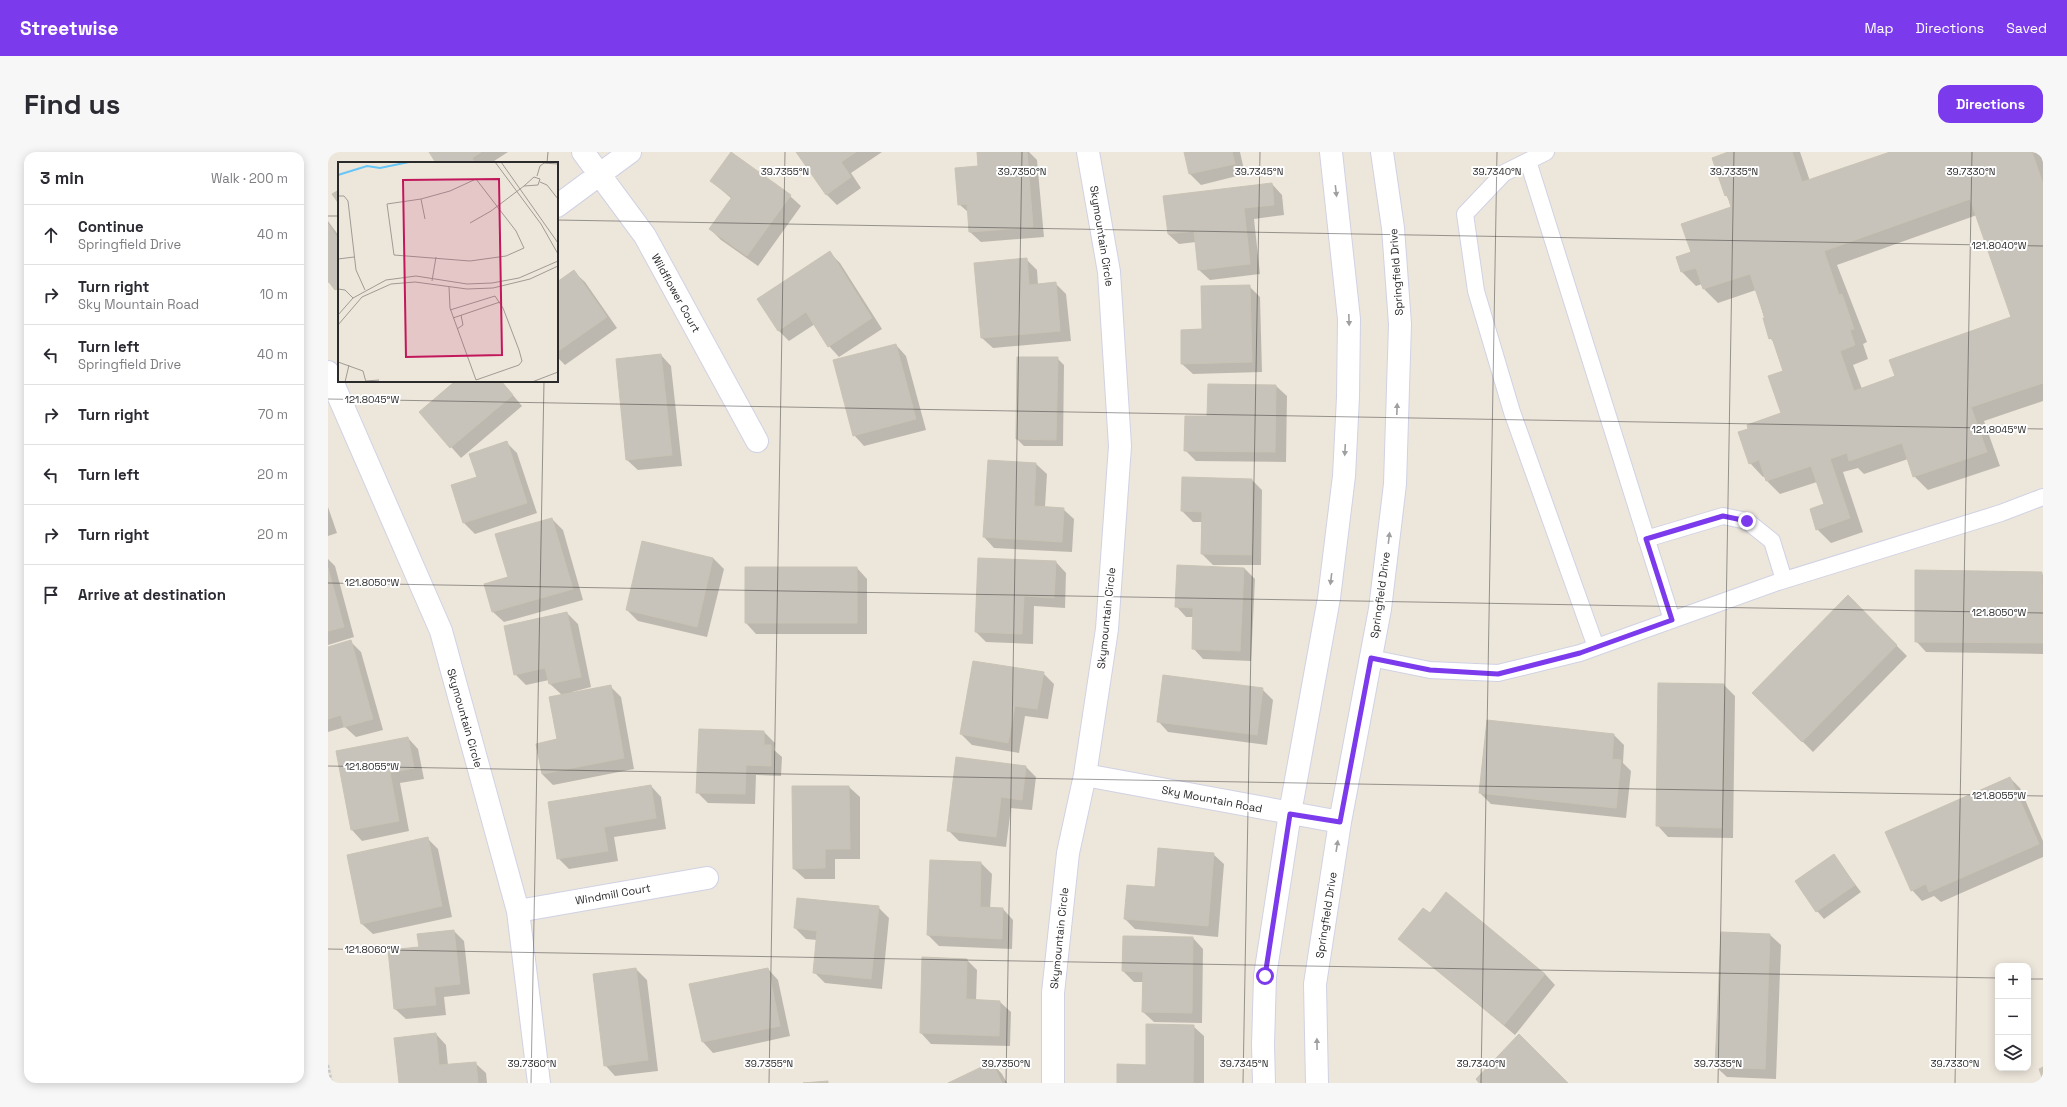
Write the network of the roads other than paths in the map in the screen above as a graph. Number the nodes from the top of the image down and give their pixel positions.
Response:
1 (583, 152) edge
2 (630, 152) edge
3 (1088, 152) edge
4 (1331, 152) edge
5 (1382, 152) edge
6 (1546, 152) edge
7 (1528, 161) junction
8 (600, 175) junction
9 (558, 205) edge
10 (338, 365) edge
11 (328, 372) edge
12 (757, 441) dead end
13 (2043, 497) edge
14 (1646, 539) junction
15 (1784, 580) junction
16 (1672, 620) junction
17 (1596, 647) junction
18 (1371, 658) junction
19 (1084, 775) junction
20 (1290, 814) junction
21 (1340, 822) junction
22 (707, 878) dead end
23 (518, 911) junction
24 (539, 1083) edge
25 (1053, 1083) edge
26 (1264, 1083) edge
27 (1317, 1083) edge

1 - 8 street, Wildflower Court
2 - 8 street
3 - 19 street, Skymountain Circle
4 -> 20 street
18 -> 5 street, Springfield Drive
6 - 7 lane
7 - 14 lane
7 - 17 lane
8 - 9 street
8 - 12 street, Wildflower Court
10 - 11 street, Skymountain Circle
11 - 23 street, Skymountain Circle
13 - 15 lane
14 - 15 lane
14 - 16 lane
15 - 16 lane
16 - 17 lane
17 - 18 lane
18 - 21 street, Springfield Drive
19 - 20 street, Sky Mountain Road
19 - 25 street, Skymountain Circle
20 - 21 street, Sky Mountain Road
20 - 26 street
27 -> 21 street, Springfield Drive
22 - 23 street, Windmill Court
23 - 24 street, Skymountain Circle

